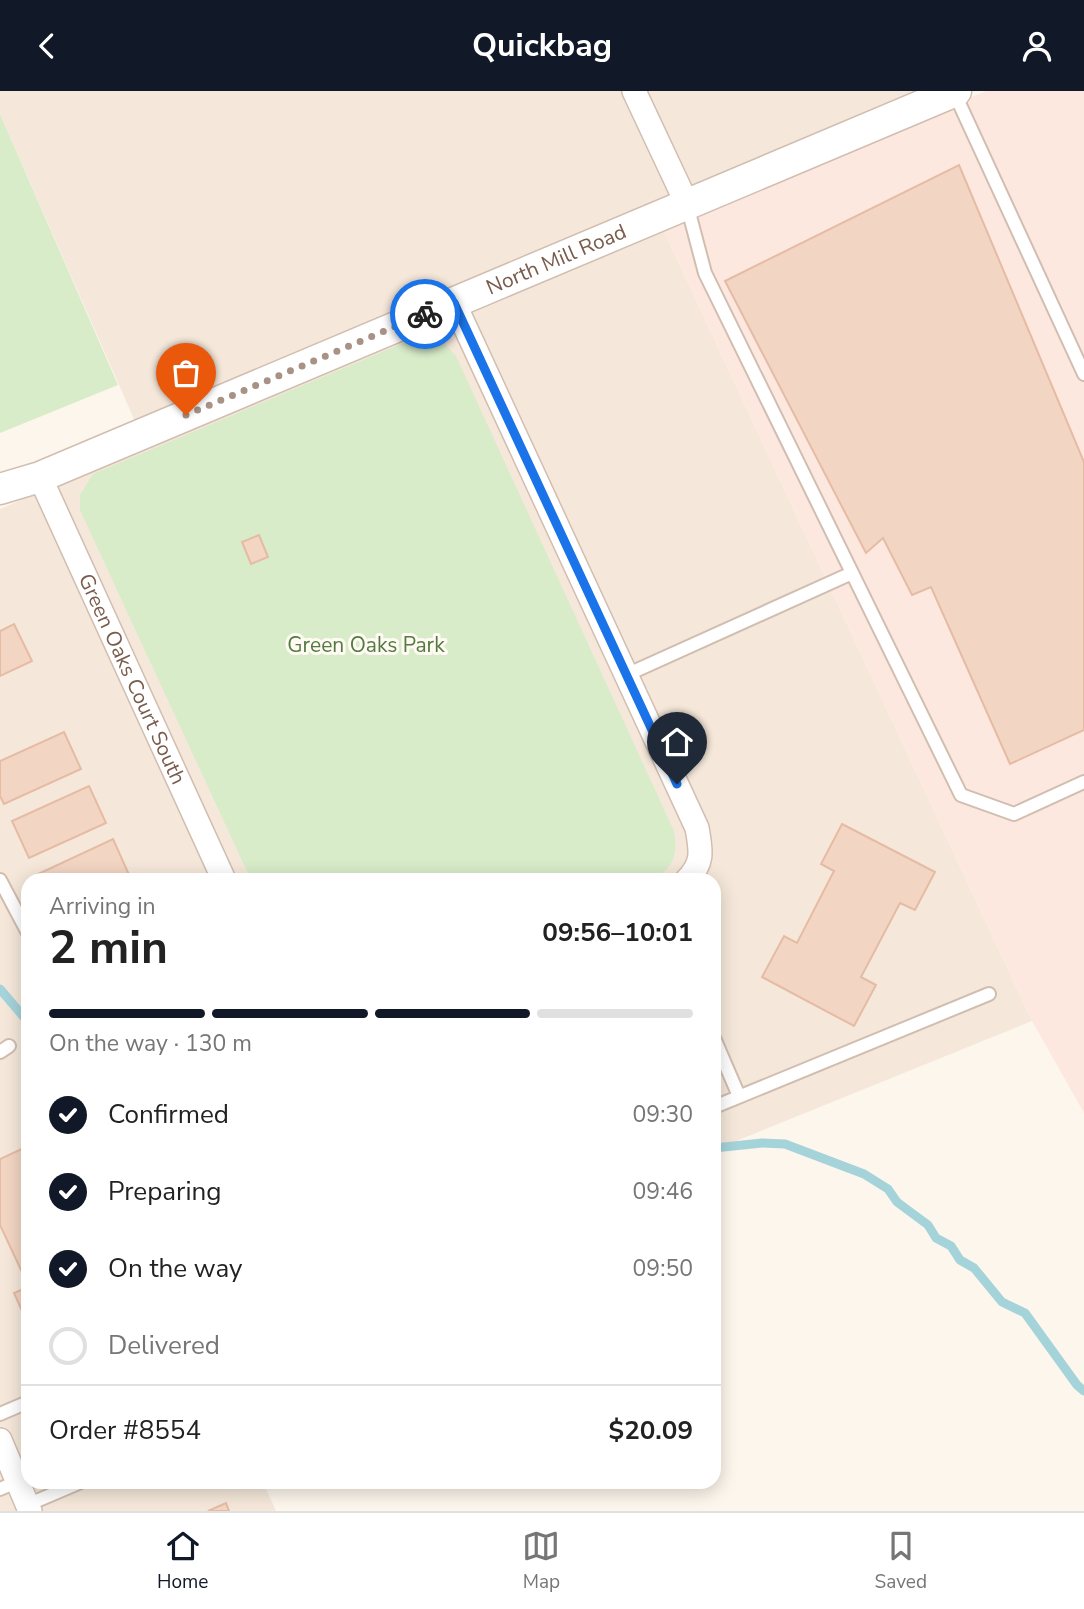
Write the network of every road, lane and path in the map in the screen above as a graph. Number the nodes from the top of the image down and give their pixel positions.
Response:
1 (634, 91) edge
2 (955, 91) edge
3 (687, 204) junction
4 (454, 303) junction
5 (1084, 375) edge
6 (40, 477) junction
7 (0, 489) edge
8 (852, 573) junction
9 (626, 675) junction
10 (1084, 782) edge
11 (221, 873) edge
12 (692, 873) edge
13 (0, 880) edge
14 (21, 920) edge
15 (989, 995) dead end
16 (721, 1055) edge
17 (738, 1096) junction
18 (721, 1104) edge
19 (21, 1405) edge
20 (0, 1414) edge
21 (0, 1440) edge
22 (8, 1486) edge
23 (67, 1489) edge
24 (29, 1508) edge

1 - 3 street
2 - 3 street, North Mill Road
2 - 5 lane
3 - 4 street, North Mill Road
3 - 8 lane
4 - 6 street, North Mill Road
4 - 9 street
6 - 7 street, North Mill Road
6 - 11 street, Green Oaks Court South
8 - 9 lane
8 - 10 lane
9 - 12 street
13 - 14 lane
15 - 17 lane
16 - 17 lane
17 - 18 lane
19 - 20 lane
21 - 22 street
22 - 24 street
23 - 24 lane

